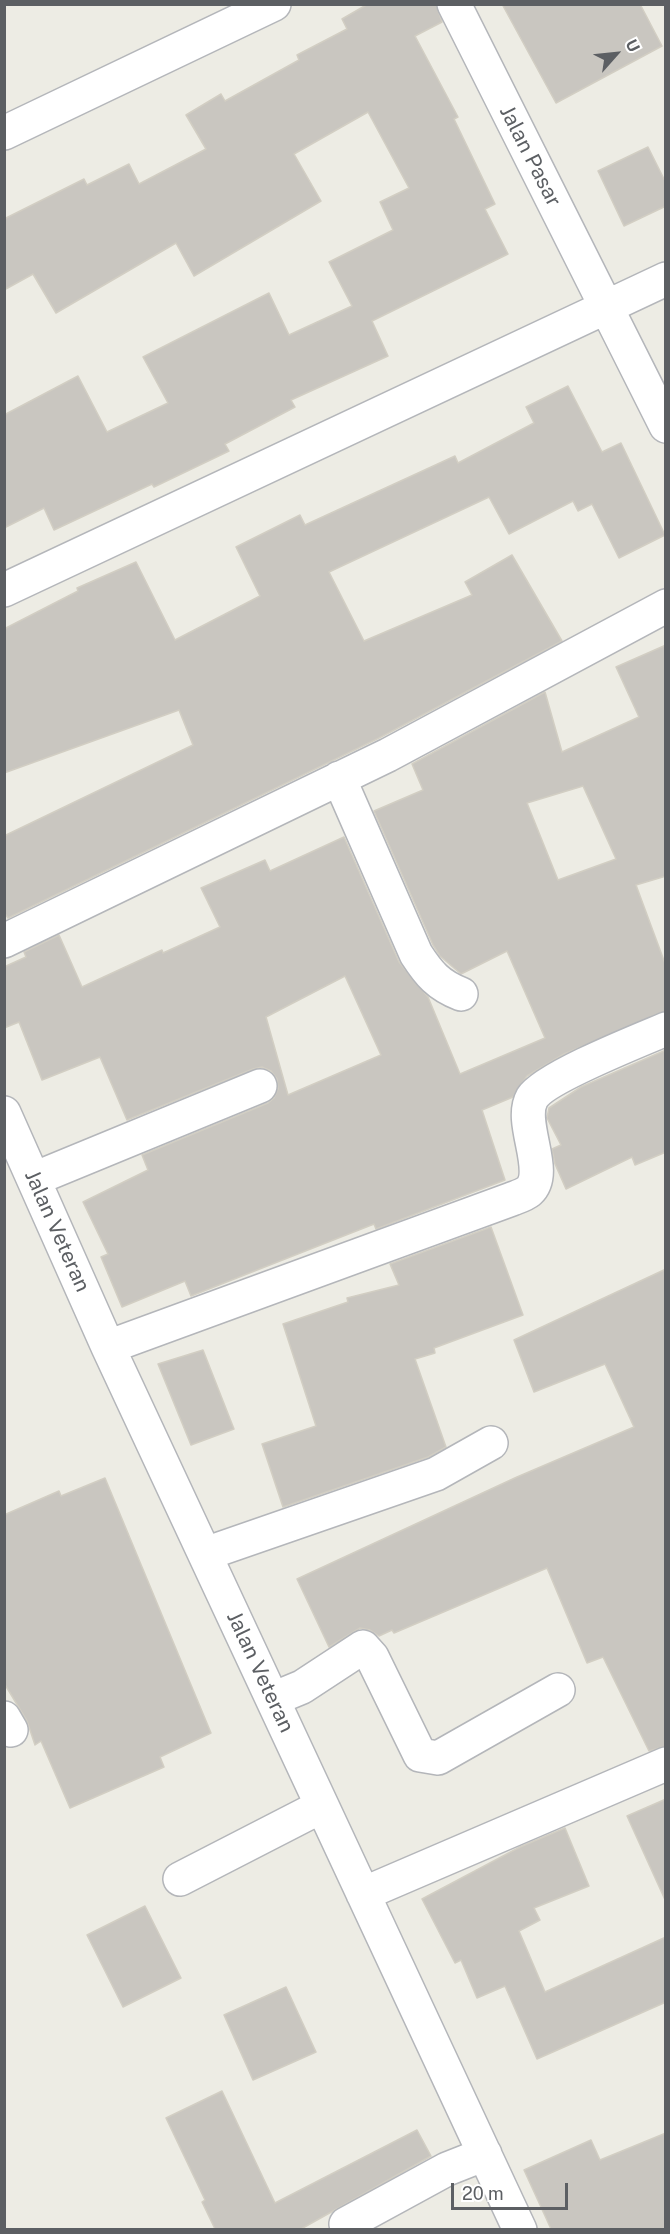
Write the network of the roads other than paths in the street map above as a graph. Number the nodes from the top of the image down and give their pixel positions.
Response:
1 (274, 4) edge
2 (454, 4) edge
3 (4, 133) edge
4 (666, 279) edge
5 (607, 307) junction
6 (666, 426) edge
7 (4, 590) edge
8 (666, 606) edge
9 (339, 778) junction
10 (4, 941) edge
11 (461, 993) dead end
12 (666, 1029) edge
13 (260, 1086) dead end
14 (4, 1113) edge
15 (34, 1179) junction
16 (108, 1347) junction
17 (491, 1443) dead end
18 (205, 1554) junction
19 (558, 1690) dead end
20 (273, 1700) junction
21 (666, 1764) edge
22 (322, 1806) junction
23 (180, 1879) dead end
24 (363, 1894) junction
25 (484, 2154) junction
26 (346, 2224) dead end
27 (520, 2229) edge

1 - 3 street
2 - 5 street, Jalan Pasar
4 - 5 street
5 - 6 street, Jalan Pasar
5 - 7 street
8 - 9 street
9 - 10 street
9 - 11 street
12 - 16 street
13 - 15 street
14 - 15 street, Jalan Veteran
15 - 16 street, Jalan Veteran
16 - 18 street, Jalan Veteran
17 - 18 street
18 - 20 street, Jalan Veteran
19 - 20 street
20 - 22 street, Jalan Veteran
21 - 24 street
22 - 23 street
22 - 24 street, Jalan Veteran
24 - 25 street, Jalan Veteran
25 - 26 street
25 - 27 street, Jalan Veteran

